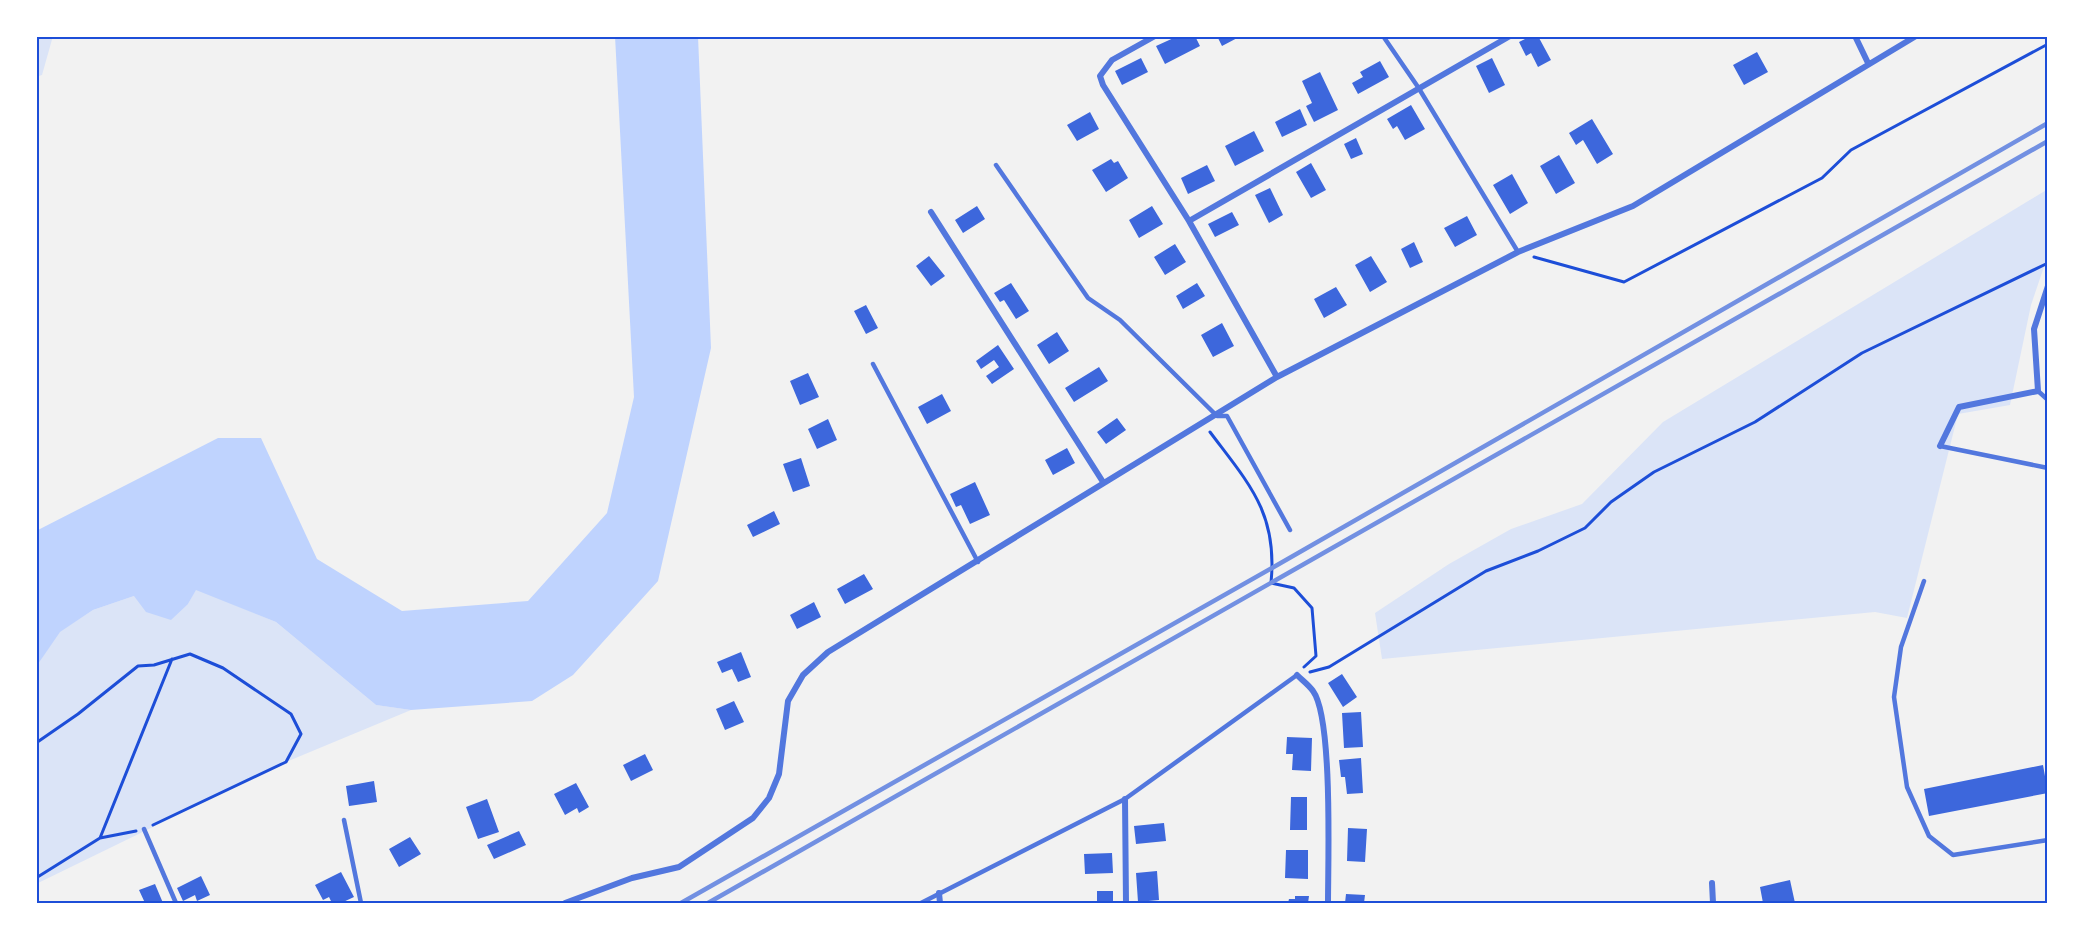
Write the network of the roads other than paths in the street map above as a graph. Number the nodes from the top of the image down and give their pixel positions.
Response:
1 (1155, 36) edge
2 (1383, 36) edge
3 (1510, 36) edge
4 (1855, 36) edge
5 (1916, 36) edge
6 (1868, 63) junction
7 (1418, 87) junction
8 (996, 165) dead end
9 (931, 212) dead end
10 (1189, 221) junction
11 (1518, 252) junction
12 (2048, 286) edge
13 (873, 364) dead end
14 (1277, 377) junction
15 (2038, 391) junction
16 (2048, 400) edge
17 (1217, 416) junction
18 (1940, 446) joint
19 (2048, 468) edge
20 (1103, 482) junction
21 (1290, 530) dead end
22 (978, 562) junction
23 (1924, 581) dead end
24 (1297, 675) joint
25 (1125, 799) junction
26 (344, 820) dead end
27 (144, 830) road end
28 (2048, 840) edge
29 (1712, 883) dead end
30 (939, 893) junction
31 (176, 903) edge
32 (361, 903) edge
33 (565, 903) edge
34 (921, 903) edge
35 (940, 903) edge
36 (1126, 903) edge
37 (1328, 903) edge
38 (1713, 903) edge

1 - 10 street
2 - 7 lane
3 - 7 street
4 - 6 street
5 - 6 street
6 - 11 street
7 - 10 street
7 - 11 lane
8 - 17 lane
9 - 20 street
10 - 14 street
11 - 14 street
12 - 15 street
13 - 22 lane
14 - 17 street
15 - 16 lane
15 - 18 street
17 - 20 street
17 - 21 lane
18 - 19 lane
20 - 22 street
22 - 33 street
23 - 28 lane
24 - 25 lane
24 - 37 street
25 - 30 lane
25 - 36 street
26 - 32 lane
27 - 31 lane
29 - 38 street
30 - 34 lane
30 - 35 street

